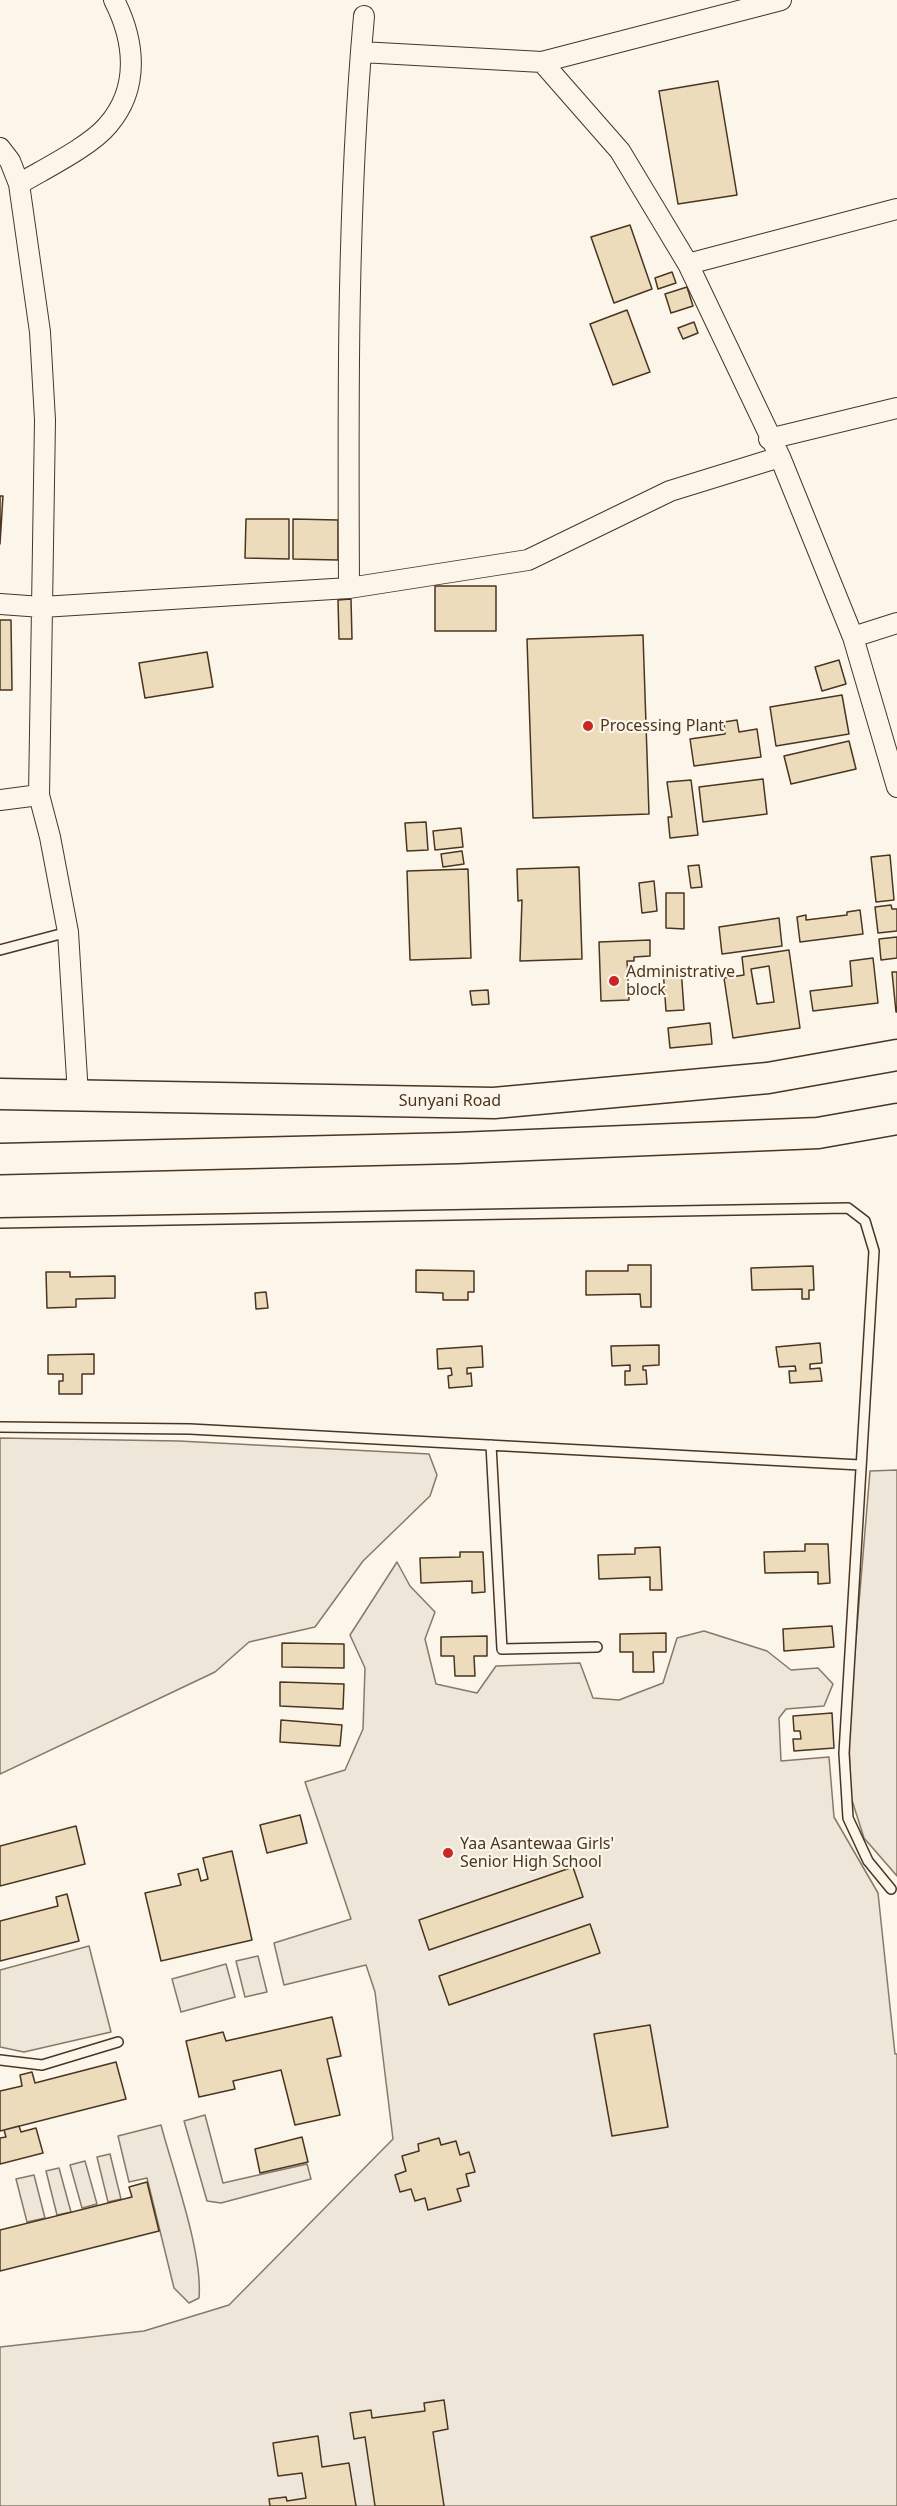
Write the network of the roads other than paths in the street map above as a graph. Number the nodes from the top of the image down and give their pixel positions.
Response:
1 (114, 0) edge
2 (781, 0) edge
3 (364, 16) dead end
4 (361, 52) junction
5 (543, 62) junction
6 (0, 148) edge
7 (20, 184) junction
8 (897, 209) edge
9 (688, 264) junction
10 (897, 408) edge
11 (769, 440) junction
12 (780, 457) junction
13 (349, 588) junction
14 (0, 604) edge
15 (42, 607) junction
16 (897, 623) edge
17 (853, 637) junction
18 (897, 787) edge
19 (39, 795) junction
20 (0, 800) edge
21 (68, 932) junction
22 (0, 950) edge
23 (897, 1055) edge
24 (2, 1090) edge
25 (78, 1095) junction
26 (897, 1119) edge
27 (0, 1159) edge
28 (0, 1223) edge
29 (0, 1427) edge
30 (491, 1445) junction
31 (860, 1465) junction
32 (597, 1647) dead end
33 (891, 1889) dead end
34 (118, 2042) dead end
35 (0, 2060) edge

1 - 7 street
2 - 5 street
3 - 4 street
4 - 5 street
4 - 13 street
5 - 9 street
6 - 7 street
7 - 15 street
8 - 9 street
9 - 11 street
10 - 11 street
11 - 12 street
12 - 13 street
12 - 17 street
13 - 15 street
14 - 15 street
15 - 19 street
16 - 17 street
17 - 18 street
19 - 20 street
19 - 21 street
21 - 22 lane
21 - 25 street
23 - 25 main road, Sunyani Road
24 - 25 main road, Sunyani Road
26 - 27 main road
28 - 31 lane
29 - 30 lane
30 - 31 lane
30 - 32 lane
31 - 33 lane
34 - 35 lane

